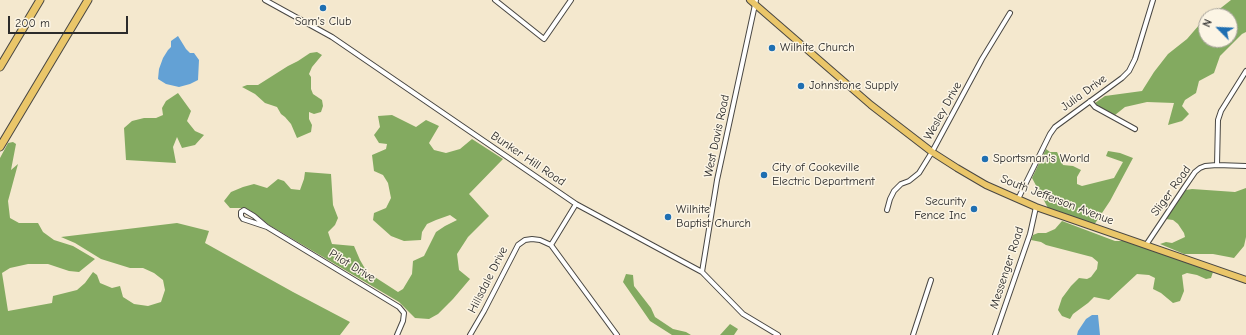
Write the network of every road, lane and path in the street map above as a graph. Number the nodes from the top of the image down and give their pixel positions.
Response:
1 (40, 0) edge
2 (88, 0) edge
3 (265, 0) edge
4 (495, 0) edge
5 (571, 0) edge
6 (1153, 0) edge
7 (754, 1) edge
8 (1010, 13) dead end
9 (0, 67) edge
10 (1246, 71) edge
11 (1090, 101) junction
12 (1135, 129) dead end
13 (0, 147) edge
14 (932, 152) junction
15 (1217, 165) junction
16 (1246, 166) edge
17 (1018, 200) junction
18 (576, 204) junction
19 (1036, 207) junction
20 (887, 210) dead end
21 (267, 227) junction
22 (551, 245) junction
23 (1146, 245) junction
24 (702, 272) junction
25 (931, 280) dead end
26 (1246, 280) edge
27 (397, 335) edge
28 (470, 335) edge
29 (617, 335) edge
30 (778, 335) edge
31 (913, 335) edge
32 (995, 335) edge

1 - 9 highway
2 - 13 highway
3 - 18 street, Bunker Hill Road
4 - 5 street
6 - 11 street, Julia Drive
7 - 14 main road, South Jefferson Avenue
7 - 24 street, West Davis Road
8 - 14 street, Wesley Drive
10 - 15 street
11 - 12 street
11 - 17 street, Julia Drive
14 - 17 main road, South Jefferson Avenue
14 - 20 street, Wesley Drive
15 - 16 street, Sliger Road
15 - 23 street, Sliger Road
17 - 19 main road, South Jefferson Avenue
18 - 22 street
18 - 24 street, Bunker Hill Road
19 - 23 main road, South Jefferson Avenue
19 - 32 street, Messenger Road
21 - 21 street, Pilot Drive
21 - 27 street, Pilot Drive
22 - 28 street, Hillsdale Drive
22 - 29 street
23 - 26 main road, South Jefferson Avenue
24 - 30 street, Bunker Hill Road
25 - 31 street

